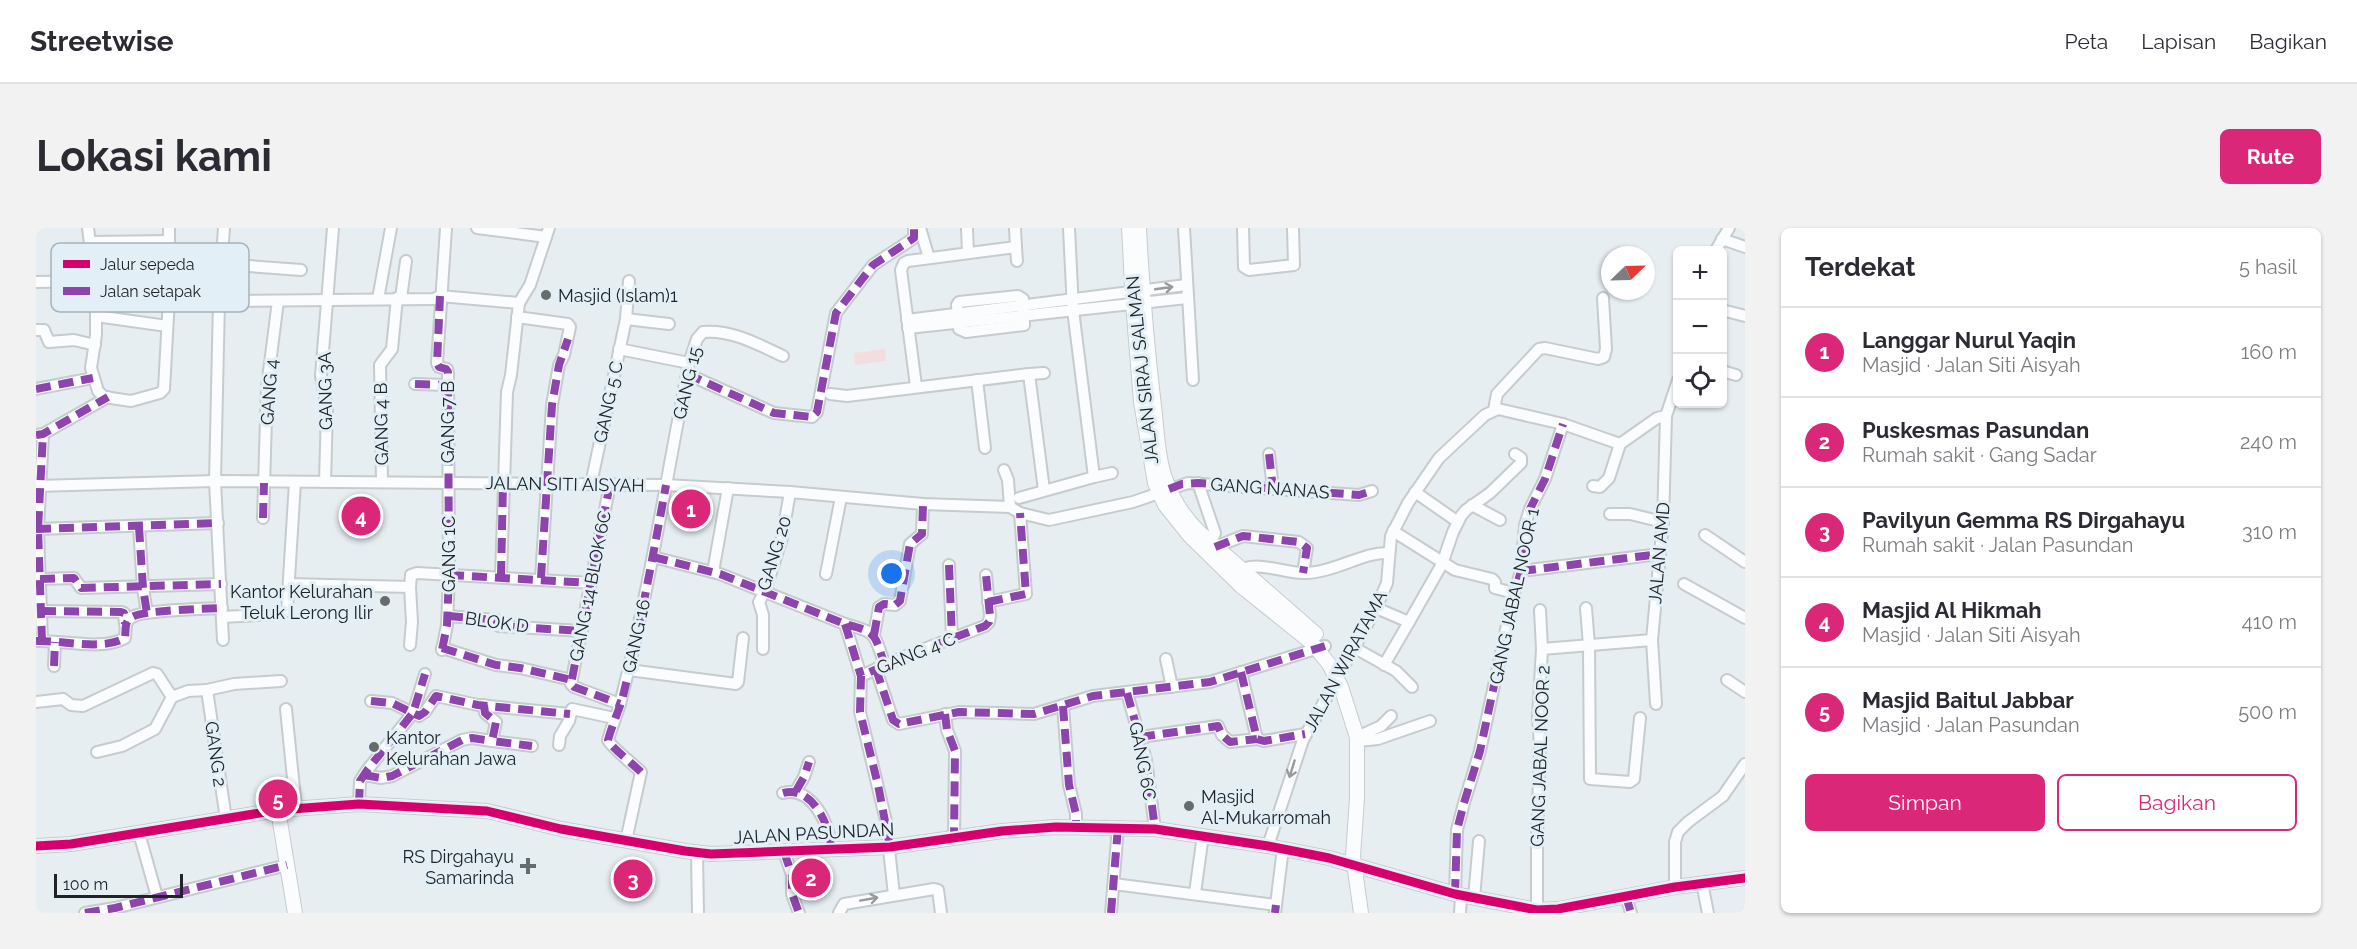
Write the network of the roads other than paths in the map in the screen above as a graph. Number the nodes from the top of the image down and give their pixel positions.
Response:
1 (88, 228) edge
2 (169, 228) edge
3 (224, 228) edge
4 (333, 228) edge
5 (391, 228) edge
6 (446, 228) edge
7 (477, 228) edge
8 (914, 228) edge
9 (920, 228) edge
10 (967, 228) edge
11 (1015, 228) edge
12 (1069, 228) edge
13 (1129, 228) edge
14 (1139, 228) edge
15 (1184, 228) edge
16 (1243, 228) edge
17 (1293, 228) edge
18 (1729, 228) edge
19 (548, 233) edge
20 (1722, 238) junction
21 (169, 241) joint
22 (90, 242) joint
23 (223, 243) edge
24 (1718, 246) edge
25 (1016, 247) junction
26 (1745, 247) edge
27 (968, 253) junction
28 (929, 258) junction
29 (406, 261) dead end
30 (1017, 261) dead end
31 (249, 266) edge
32 (302, 270) dead end
33 (629, 281) dead end
34 (36, 282) edge
35 (51, 283) edge
36 (1186, 285) junction
37 (440, 296) junction
38 (1138, 297) junction
39 (399, 298) junction
40 (1187, 298) junction
41 (378, 299) junction
42 (1603, 300) edge
43 (249, 301) edge
44 (278, 301) junction
45 (329, 301) junction
46 (519, 303) junction
47 (1073, 305) junction
48 (1024, 310) junction
49 (1727, 311) edge
50 (96, 312) edge
51 (168, 312) edge
52 (219, 312) edge
53 (96, 316) junction
54 (1745, 316) edge
55 (517, 317) junction
56 (958, 318) junction
57 (626, 319) junction
58 (669, 324) dead end
59 (907, 324) junction
60 (167, 326) junction
61 (36, 330) edge
62 (95, 345) junction
63 (619, 349) junction
64 (783, 356) dead end
65 (688, 368) junction
66 (1727, 372) edge
67 (1044, 373) dead end
68 (1029, 374) junction
69 (1736, 375) dead end
70 (93, 378) junction
71 (977, 380) junction
72 (1193, 380) dead end
73 (415, 384) dead end
74 (448, 385) junction
75 (916, 386) junction
76 (36, 389) edge
77 (1673, 393) edge
78 (830, 394) dead end
79 (108, 397) junction
80 (1494, 410) junction
81 (1666, 416) junction
82 (1563, 424) junction
83 (40, 434) edge
84 (1620, 444) junction
85 (985, 448) dead end
86 (1269, 453) dead end
87 (1515, 454) dead end
88 (1004, 470) dead end
89 (1112, 473) dead end
90 (1094, 477) junction
91 (215, 481) junction
92 (295, 482) junction
93 (326, 482) junction
94 (382, 482) junction
95 (447, 482) junction
96 (264, 483) junction
97 (503, 483) junction
98 (547, 483) junction
99 (1198, 483) junction
100 (591, 484) junction
101 (610, 484) junction
102 (666, 485) junction
103 (39, 486) edge
104 (1593, 486) dead end
105 (728, 488) junction
106 (1272, 489) junction
107 (1044, 490) junction
108 (1164, 491) junction
109 (1372, 491) dead end
110 (790, 492) junction
111 (1415, 492) junction
112 (841, 497) junction
113 (1019, 498) dead end
114 (923, 504) junction
115 (1472, 505) junction
116 (1015, 510) junction
117 (1610, 514) dead end
118 (263, 518) dead end
119 (1500, 520) dead end
120 (1458, 522) junction
121 (1663, 522) junction
122 (218, 523) junction
123 (139, 527) junction
124 (37, 529) edge
125 (1393, 531) junction
126 (1705, 535) dead end
127 (1213, 545) junction
128 (1389, 553) junction
129 (1660, 554) junction
130 (653, 557) junction
131 (1745, 562) edge
132 (1442, 564) junction
133 (949, 565) dead end
134 (1521, 571) junction
135 (713, 572) junction
136 (1303, 573) junction
137 (826, 574) dead end
138 (1237, 574) junction
139 (449, 575) junction
140 (986, 575) dead end
141 (501, 576) junction
142 (541, 578) junction
143 (40, 579) junction
144 (592, 583) junction
145 (221, 584) junction
146 (289, 584) junction
147 (1684, 584) dead end
148 (410, 587) junction
149 (143, 588) junction
150 (765, 591) junction
151 (1514, 593) junction
152 (988, 602) junction
153 (1376, 608) junction
154 (1586, 608) dead end
155 (1540, 610) dead end
156 (41, 612) junction
157 (222, 612) junction
158 (147, 613) junction
159 (1745, 618) edge
160 (448, 620) junction
161 (1409, 622) junction
162 (125, 624) junction
163 (845, 624) junction
164 (582, 631) junction
165 (874, 635) junction
166 (743, 638) dead end
167 (952, 638) junction
168 (222, 640) dead end
169 (1652, 640) junction
170 (39, 641) edge
171 (55, 642) junction
172 (410, 645) dead end
173 (1589, 645) junction
174 (1321, 647) junction
175 (1353, 647) junction
176 (763, 649) dead end
177 (1542, 649) junction
178 (1166, 659) dead end
179 (1384, 664) junction
180 (54, 666) dead end
181 (881, 667) junction
182 (629, 670) junction
183 (1241, 672) junction
184 (425, 674) dead end
185 (861, 676) junction
186 (1338, 680) junction
187 (1727, 680) dead end
188 (281, 681) dead end
189 (573, 684) junction
190 (1172, 687) junction
191 (1412, 687) dead end
192 (207, 690) junction
193 (1745, 692) edge
194 (1127, 693) junction
195 (172, 697) junction
196 (371, 700) dead end
197 (36, 702) edge
198 (620, 704) junction
199 (1656, 704) dead end
200 (484, 705) junction
201 (1063, 706) junction
202 (286, 709) dead end
203 (413, 713) junction
204 (570, 714) junction
205 (945, 714) junction
206 (1391, 716) dead end
207 (614, 718) junction
208 (1640, 718) dead end
209 (1430, 721) dead end
210 (1305, 734) junction
211 (1140, 737) junction
212 (1257, 739) junction
213 (1358, 739) junction
214 (492, 741) junction
215 (559, 744) dead end
216 (532, 747) dead end
217 (97, 752) dead end
218 (808, 762) dead end
219 (1744, 766) edge
220 (364, 775) junction
221 (796, 791) junction
222 (783, 793) dead end
223 (358, 804) junction
224 (296, 808) junction
225 (278, 810) junction
226 (226, 819) junction
227 (1076, 826) junction
228 (1119, 827) junction
229 (1155, 830) junction
230 (139, 833) junction
231 (1203, 835) junction
232 (954, 838) junction
233 (626, 841) junction
234 (1479, 841) dead end
235 (36, 846) edge
236 (1268, 846) junction
237 (890, 847) junction
238 (1283, 848) junction
239 (831, 850) junction
240 (784, 852) junction
241 (697, 853) junction
242 (1353, 864) junction
243 (287, 865) junction
244 (1745, 878) edge
245 (1702, 883) junction
246 (1114, 884) junction
247 (1674, 887) junction
248 (1195, 892) junction
249 (894, 895) junction
250 (1463, 896) junction
251 (1626, 896) junction
252 (157, 897) junction
253 (841, 908) edge
254 (1276, 909) edge
255 (1507, 909) edge
256 (1537, 910) junction
257 (1558, 911) edge
258 (85, 913) edge
259 (295, 913) edge
260 (698, 913) edge
261 (799, 913) edge
262 (941, 913) edge
263 (1111, 913) edge
264 (1361, 913) edge
265 (1460, 913) edge
266 (1631, 913) edge
267 (1708, 913) edge

1 - 22 street
2 - 21 street
3 - 23 street
4 - 45 street, GANG 3A
5 - 41 street
6 - 37 street
7 - 19 street
8 - 65 street
9 - 28 street
10 - 27 street
11 - 25 street
12 - 47 street
13 - 38 street, JALAN SIRAJ SALMAN
14 - 38 street, JALAN SIRAJ SALMAN
15 - 36 street
16 - 17 street
18 - 20 street
19 - 46 street
20 - 24 street
20 - 26 street
21 - 22 street
25 - 27 street
25 - 30 street
27 - 28 street
28 - 59 street
29 - 39 street, GANG 4 B
31 - 32 street
33 - 57 street, GANG 5 C
34 - 35 street
38 -> 36 street
36 - 40 street
37 - 39 street
37 - 46 street
37 - 74 street, GANG 7 B
38 - 40 street
38 - 47 street
38 - 108 street, JALAN SIRAJ SALMAN
39 - 41 street
39 - 94 street, GANG 4 B
40 - 72 street
41 - 45 street
42 - 80 street
43 - 44 street
44 - 45 street
44 - 96 street, GANG 4
45 - 93 street, GANG 3A
46 - 55 street
47 - 48 street
47 - 90 street
48 - 56 street
48 - 56 street
48 - 56 street
49 - 54 street
50 - 53 street
51 - 60 street
52 - 91 street
53 - 60 street
53 - 62 street
55 - 97 street
55 - 98 street
56 - 59 street
57 - 58 street
57 - 63 street, GANG 5 C
59 - 75 street
60 - 79 street
61 - 62 street
62 - 70 street
63 - 65 street
63 - 100 street, GANG 5 C
64 - 65 street, GANG 15
65 - 102 street, GANG 15
66 - 69 street
67 - 68 street
68 - 71 street
68 - 107 street
70 - 76 street
70 - 79 street
71 - 75 street
71 - 85 street
73 - 74 street
74 - 95 street, GANG 7 B
75 - 78 street
77 - 81 street
79 - 83 street
80 - 82 street
80 - 111 street, JALAN WIRATAMA
81 - 84 street
81 - 121 street, JALAN AMD
82 - 84 street
82 - 134 street, GANG JABAL NOOR 1
83 - 103 street
84 - 104 street
86 - 106 street
87 - 115 street
88 - 116 street
89 - 90 street
90 - 107 street
91 - 96 street, JALAN SITI AISYAH
91 - 103 street, JALAN SITI AISYAH
91 - 122 street
92 - 93 street, JALAN SITI AISYAH
92 - 96 street, JALAN SITI AISYAH
92 - 146 street
93 - 94 street, JALAN SITI AISYAH
94 - 95 street, JALAN SITI AISYAH
95 - 97 street, JALAN SITI AISYAH
95 - 139 street, GANG 1C
96 - 118 street, GANG 4
97 - 98 street, JALAN SITI AISYAH
97 - 141 street
98 - 100 street, JALAN SITI AISYAH
98 - 142 street
99 - 106 street, GANG NANAS
99 - 108 street, GANG NANAS
99 - 127 street
100 - 101 street, JALAN SITI AISYAH
101 - 102 street, JALAN SITI AISYAH
101 - 144 street, GANG 14 BLOK 6C
102 - 105 street, JALAN SITI AISYAH
102 - 130 street, GANG 16
103 - 124 street
105 - 110 street, JALAN SITI AISYAH
105 - 135 street
106 - 109 street, GANG NANAS
107 - 113 street
108 - 116 street, JALAN SITI AISYAH
108 - 127 street, JALAN SIRAJ SALMAN
108 - 138 street, JALAN SIRAJ SALMAN
110 - 112 street, JALAN SITI AISYAH
110 - 150 street, GANG 20
111 - 120 street
111 - 125 street, JALAN WIRATAMA
112 - 114 street, JALAN SITI AISYAH
112 - 137 street
114 - 116 street, JALAN SITI AISYAH
114 - 165 street
115 - 119 street
115 - 120 street
116 - 152 street
117 - 121 street
120 - 132 street
121 - 129 street, JALAN AMD
122 - 123 street
122 - 145 street
123 - 124 street
123 - 149 street
124 - 143 street
125 - 128 street, JALAN WIRATAMA
125 - 132 street
126 - 131 street
127 - 136 street
127 - 138 street, JALAN SIRAJ SALMAN
128 - 136 street
128 - 153 street, JALAN WIRATAMA
129 - 134 street
129 - 169 street, JALAN AMD
130 - 135 street
130 - 182 street, GANG 16
132 - 151 street
132 - 161 street
133 - 167 street
134 - 151 street, GANG JABAL NOOR 1
135 - 150 street
136 - 138 street
138 - 174 street, JALAN SIRAJ SALMAN
139 - 141 street
139 - 148 street
139 - 160 street, GANG 1C
140 - 152 street, GANG 4 C
141 - 142 street
142 - 144 street
143 - 149 street
143 - 156 street
144 - 164 street, GANG 14 BLOK 6C
145 - 149 street
145 - 157 street
146 - 148 street
146 - 157 street
147 - 159 street
148 - 172 street
149 - 158 street
150 - 163 street
150 - 176 street, GANG 20
151 - 250 street, GANG JABAL NOOR 1
152 - 167 street, GANG 4 C
153 - 161 street
153 - 175 street, JALAN WIRATAMA
154 - 173 street
155 - 177 street
156 - 162 street
156 - 170 street
157 - 158 street
157 - 168 street
158 - 162 street
160 - 164 street, BLOK D
160 - 189 street, GANG 1C
161 - 179 street
162 - 171 street
163 - 165 street
163 - 185 street
164 - 189 street, GANG 14 BLOK 6C
165 - 181 street
166 - 182 street
167 - 181 street, GANG 4 C
169 - 173 street, GANG JABAL NOOR 2
169 - 199 street, JALAN AMD
170 - 171 street
171 - 180 street
173 - 177 street, GANG JABAL NOOR 2
173 - 208 street
174 - 183 street
174 - 186 street, JALAN SIRAJ SALMAN
175 - 179 street
175 - 186 street, JALAN WIRATAMA
177 - 256 street, GANG JABAL NOOR 2
178 - 190 street
179 - 191 street
181 - 185 street, GANG 4 C
181 - 205 street
182 - 198 street, GANG 16
183 - 190 street
183 - 212 street
184 - 203 street
185 - 237 street, GANG 4 C
186 - 210 street, JALAN WIRATAMA
186 - 213 street, JALAN SIRAJ SALMAN
187 - 193 street
188 - 192 street
189 - 198 street
190 - 194 street
192 - 195 street
192 - 226 street, GANG 2
194 - 201 street
194 - 211 street, GANG 6C
195 - 197 street
195 - 217 street
196 - 203 street
198 - 207 street, GANG 16
200 - 203 street
200 - 204 street
200 - 214 street
201 - 205 street
201 - 227 street
202 - 224 street
203 - 220 street
204 - 207 street
204 - 215 street
205 - 232 street
206 - 213 street
207 - 233 street, GANG 16
209 - 213 street
210 - 212 street
210 -> 236 street, JALAN WIRATAMA
211 - 212 street
211 - 229 street, GANG 6C
213 - 242 street, JALAN SIRAJ SALMAN
214 - 216 street
214 - 220 street
218 - 221 street
219 - 247 street
220 - 223 street
221 - 222 street
221 - 239 street
223 - 224 street, JALAN PASUNDAN
223 - 233 street, JALAN PASUNDAN
224 - 225 street, JALAN PASUNDAN
225 - 226 street, JALAN PASUNDAN
225 - 243 street
226 - 230 street, JALAN PASUNDAN
227 - 228 street, JALAN PASUNDAN
227 - 232 street, JALAN PASUNDAN
228 - 229 street, JALAN PASUNDAN
228 - 246 street
229 - 231 street, JALAN PASUNDAN
230 - 235 street, JALAN PASUNDAN
230 - 252 street
231 - 236 street, JALAN PASUNDAN
231 - 248 street
232 - 237 street, JALAN PASUNDAN
233 - 241 street, JALAN PASUNDAN
234 - 250 street
236 - 238 street, JALAN PASUNDAN
237 - 239 street, JALAN PASUNDAN
237 - 249 street, GANG 4 C
238 - 242 street, JALAN PASUNDAN
238 - 254 street
239 - 240 street, JALAN PASUNDAN
240 - 241 street, JALAN PASUNDAN
240 - 261 street
241 - 260 street
242 - 250 street, JALAN PASUNDAN
242 - 264 street, JALAN SIRAJ SALMAN
243 - 252 street
243 - 259 street
244 - 245 street, JALAN PASUNDAN
245 - 247 street, JALAN PASUNDAN
245 - 267 street
246 - 248 street
246 - 263 street
247 - 251 street, JALAN PASUNDAN
248 - 254 street
253 -> 249 street
249 - 262 street
250 - 255 street, JALAN PASUNDAN
250 - 265 street
251 - 257 street, JALAN PASUNDAN
251 - 266 street
252 - 258 street
255 - 256 street, JALAN PASUNDAN
256 - 257 street, JALAN PASUNDAN

